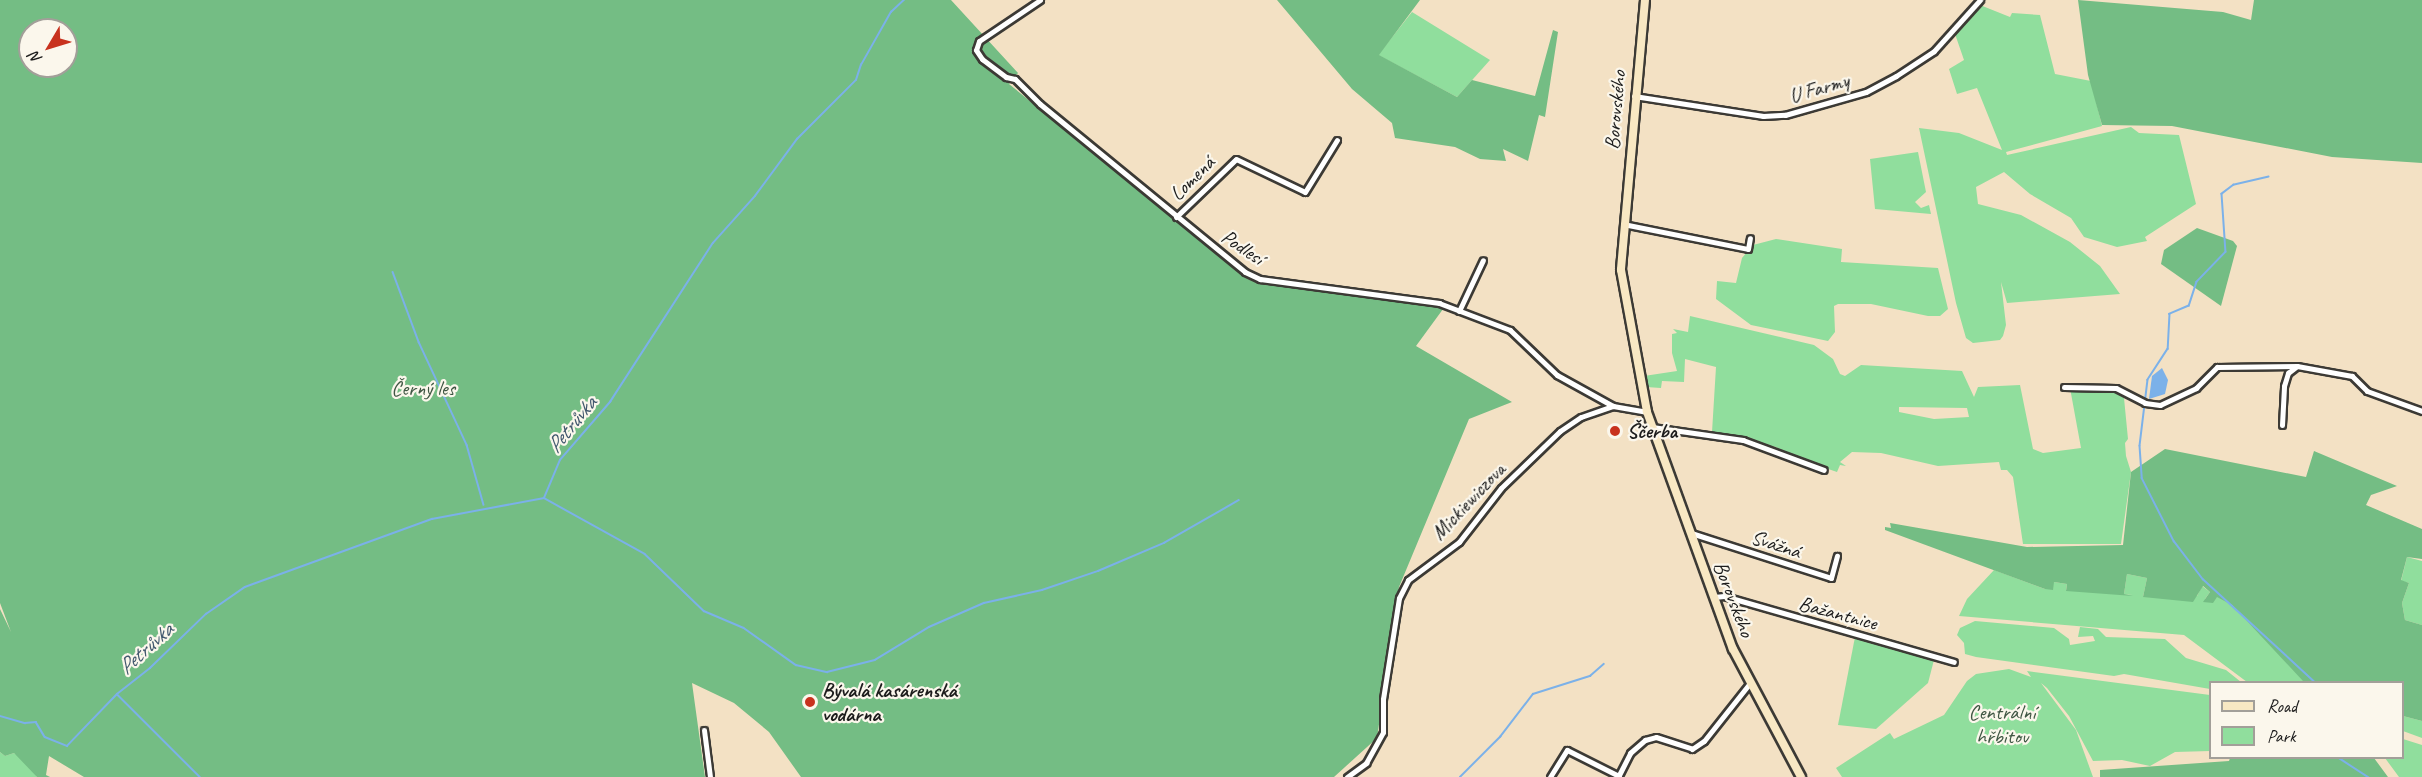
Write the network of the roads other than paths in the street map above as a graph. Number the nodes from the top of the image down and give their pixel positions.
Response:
1 (1040, 0) edge
2 (1645, 0) edge
3 (1980, 0) edge
4 (1634, 96) junction
5 (1337, 140) dead end
6 (1176, 217) junction
7 (1623, 224) junction
8 (1750, 238) dead end
9 (1483, 260) dead end
10 (1458, 311) junction
11 (2297, 366) junction
12 (2064, 387) dead end
13 (1613, 406) junction
14 (2422, 411) edge
15 (1647, 412) junction
16 (2282, 425) dead end
17 (1650, 426) junction
18 (1824, 470) dead end
19 (1690, 532) junction
20 (1837, 556) dead end
21 (1714, 597) junction
22 (1954, 662) dead end
23 (1750, 683) junction
24 (704, 730) dead end
25 (710, 777) edge
26 (1347, 777) edge
27 (1550, 777) edge
28 (1619, 777) edge
29 (1801, 777) edge

1 - 6 street, Podlesí
2 - 4 main road, Borovského
3 - 4 street, U Farmy
4 - 7 main road, Borovského
5 - 6 street, Lomená
6 - 10 street, Podlesí
7 - 8 street
7 - 15 main road, Borovského
9 - 10 street
10 - 13 street, Podlesí
11 - 12 street
11 - 14 street
11 - 16 street
13 - 15 street, Mickiewiczova
13 - 26 street, Mickiewiczova
15 - 17 main road, Borovského
17 - 18 street
17 - 19 main road, Borovského
19 - 20 street, Svážná
19 - 21 main road, Borovského
21 - 22 street, Bažantnice
21 - 23 main road, Borovského
23 - 28 street
23 - 29 main road, Borovského
24 - 25 street
27 - 28 street

